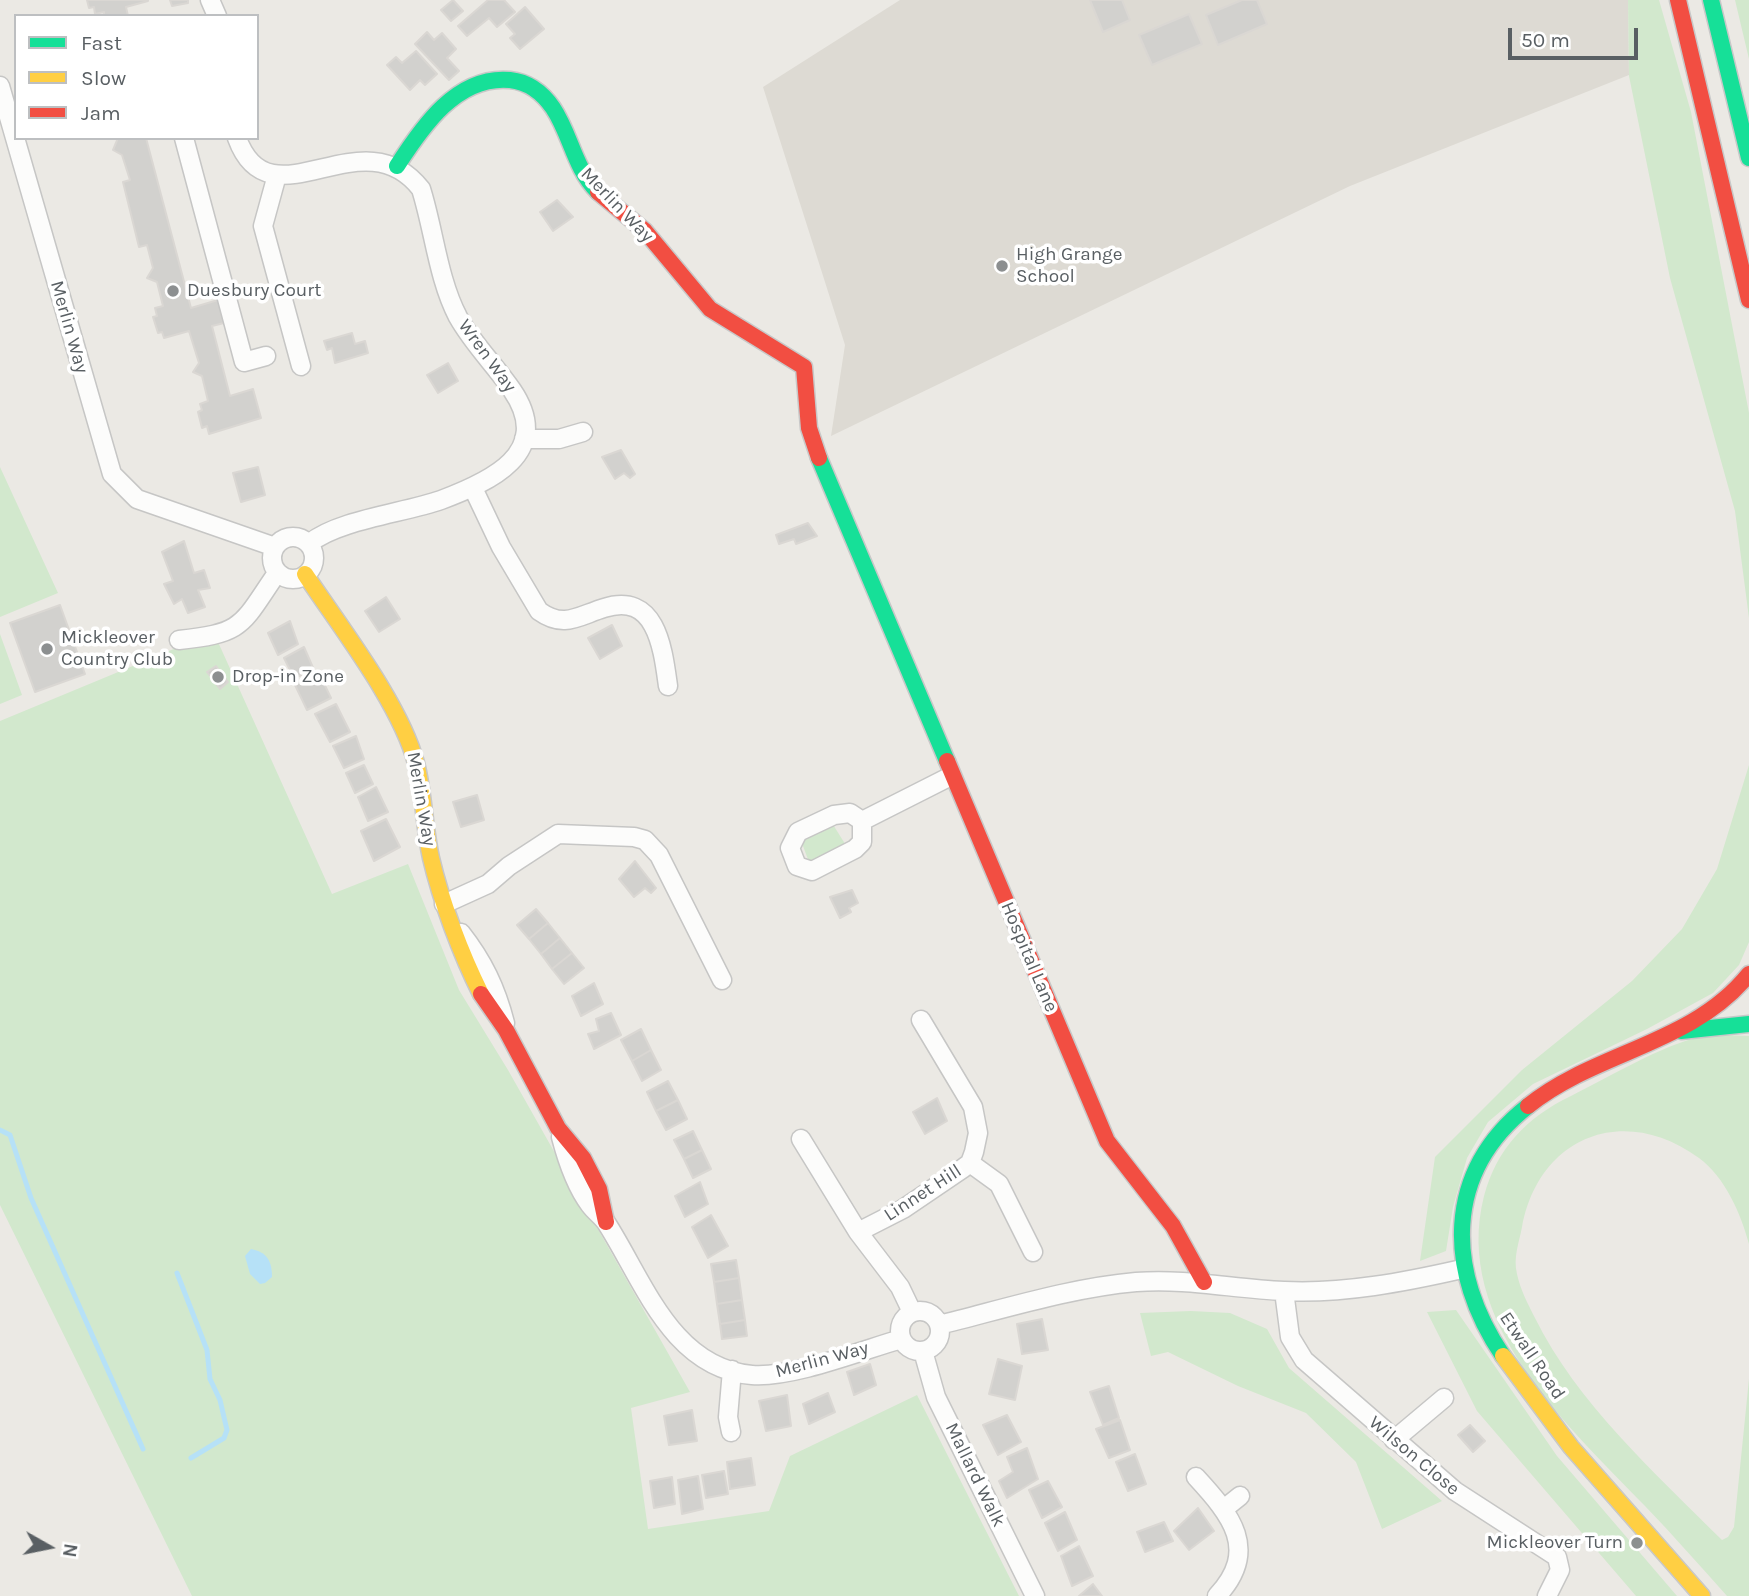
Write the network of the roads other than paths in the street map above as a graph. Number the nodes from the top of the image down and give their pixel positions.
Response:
1 (1678, 0) edge
2 (1711, 0) edge
3 (0, 86) edge
4 (14, 134) edge
5 (16, 140) edge
6 (185, 140) edge
7 (238, 140) edge
8 (1749, 158) edge
9 (397, 166) junction
10 (277, 175) junction
11 (1749, 300) edge
12 (266, 356) dead end
13 (301, 366) dead end
14 (804, 367) joint
15 (583, 432) dead end
16 (524, 439) junction
17 (473, 488) junction
18 (310, 543) junction
19 (275, 547) junction
20 (277, 573) junction
21 (305, 574) junction
22 (179, 640) dead end
23 (668, 685) dead end
24 (951, 776) junction
25 (862, 821) dead end
26 (444, 904) junction
27 (454, 925) joint
28 (1749, 974) edge
29 (722, 980) dead end
30 (921, 1020) dead end
31 (1749, 1024) edge
32 (506, 1030) joint
33 (1677, 1031) junction
34 (558, 1128) joint
35 (801, 1139) dead end
36 (970, 1163) junction
37 (858, 1232) junction
38 (1033, 1252) dead end
39 (1462, 1269) junction
40 (1204, 1283) junction
41 (1284, 1292) junction
42 (912, 1312) junction
43 (939, 1325) junction
44 (901, 1339) junction
45 (923, 1351) junction
46 (732, 1370) junction
47 (1444, 1398) dead end
48 (731, 1432) dead end
49 (1394, 1440) junction
50 (1196, 1477) dead end
51 (1240, 1496) dead end
52 (1225, 1508) junction
53 (1035, 1596) edge
54 (1217, 1596) edge
55 (1547, 1596) edge
56 (1702, 1596) edge

1 - 11 main road
2 - 8 main road
3 - 4 street, Merlin Way
5 - 19 street, Merlin Way
6 - 12 street
7 - 10 street
9 - 10 street
9 - 14 main road, Merlin Way
9 - 16 street, Wren Way
10 - 13 street
14 - 24 main road, Hospital Lane
15 - 16 street
16 - 17 street
17 - 18 street
17 - 23 street
18 - 19 street
18 - 21 street
19 - 20 street
20 - 21 street
20 - 22 street
21 - 26 main road, Merlin Way
24 - 25 street
24 - 40 main road, Hospital Lane
26 - 27 main road, Merlin Way
26 - 29 street
27 - 32 street, Merlin Way
28 - 33 main road, Etwall Road
30 - 36 street, Linnet Hill
31 - 33 main road, Etwall Road
32 - 34 main road, Merlin Way
33 - 39 main road, Etwall Road
34 - 46 street, Merlin Way
35 - 37 street
36 - 37 street, Linnet Hill
36 - 38 street
37 - 42 street
39 - 41 street
39 - 56 main road, Etwall Road
40 - 41 street
40 - 43 street
41 - 49 street, Wilson Close
42 - 43 street
42 - 44 street
43 - 45 street
44 - 45 street
44 - 46 street, Merlin Way
45 - 53 street, Mallard Walk
46 - 48 street
47 - 49 street
49 - 55 street, Wilson Close
50 - 52 street
51 - 52 street
52 - 54 street

